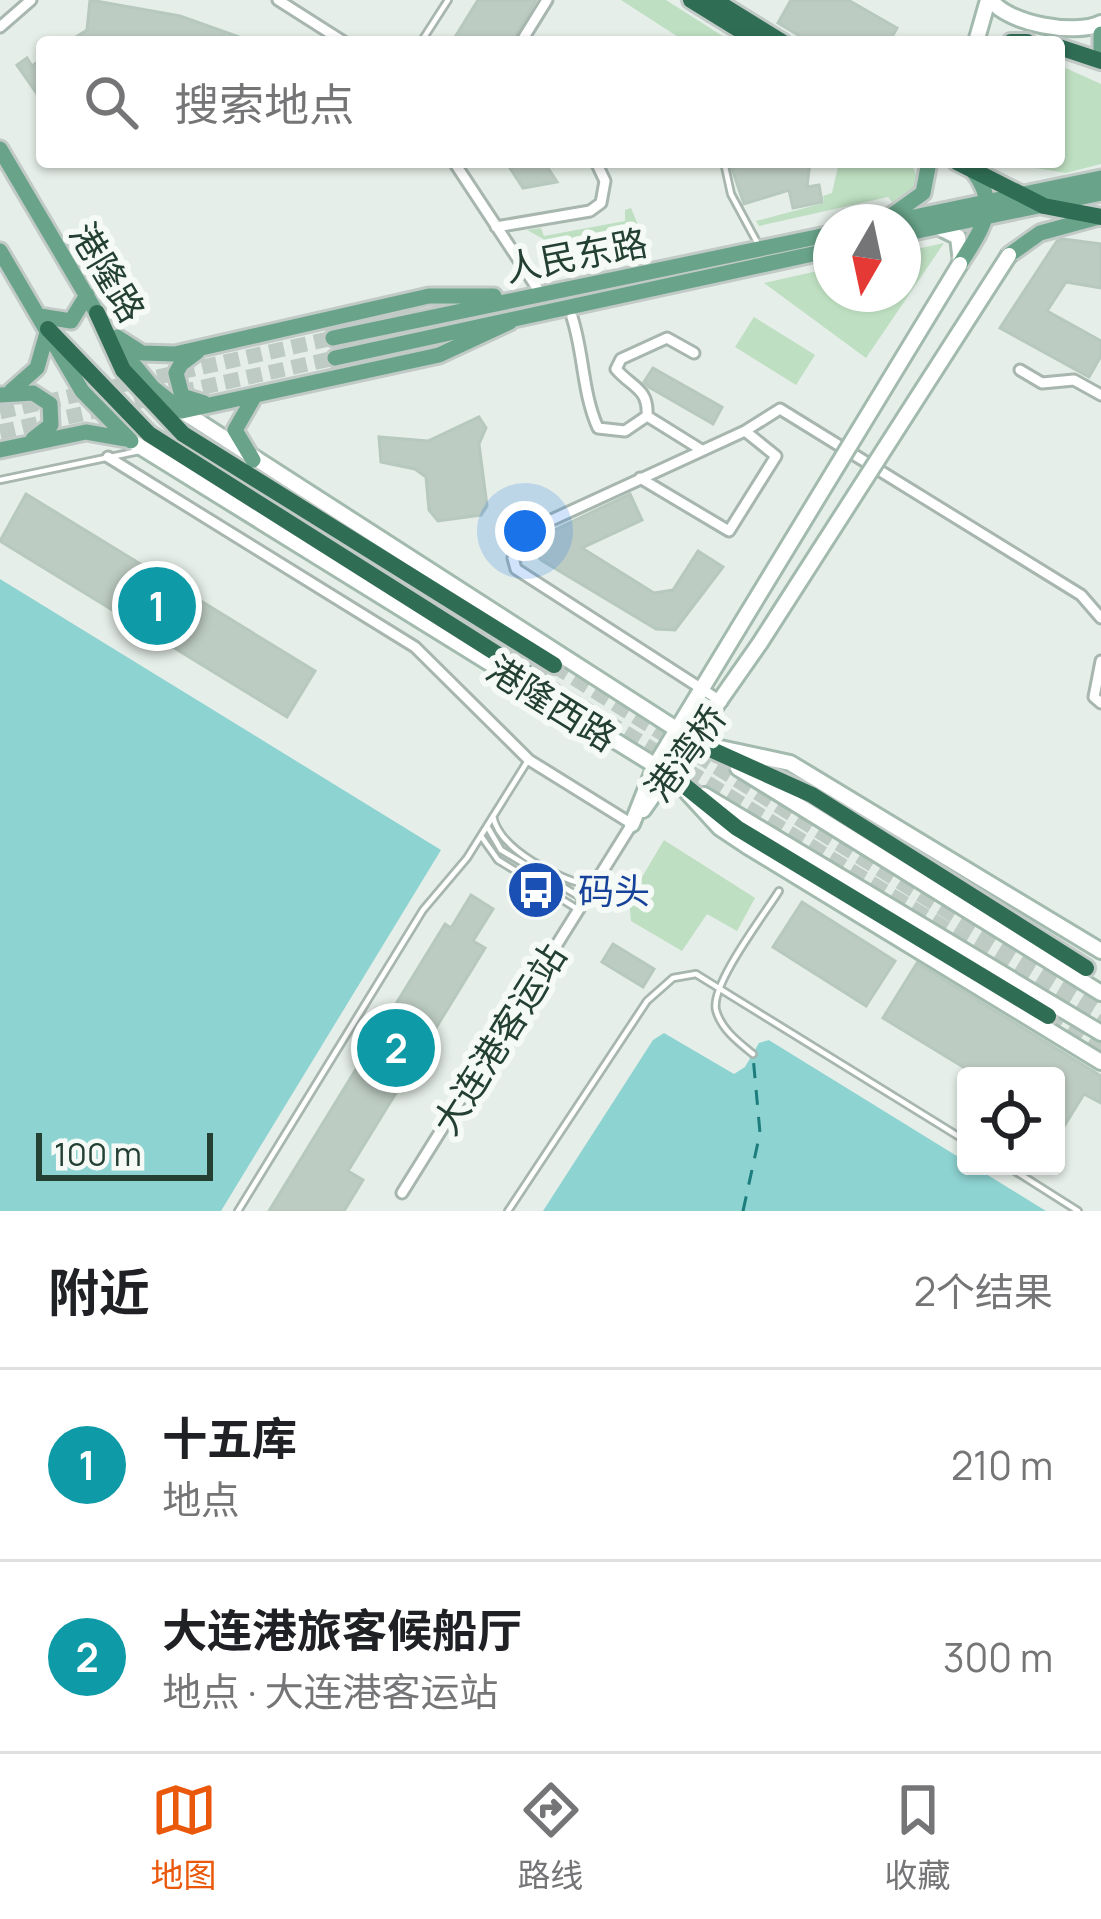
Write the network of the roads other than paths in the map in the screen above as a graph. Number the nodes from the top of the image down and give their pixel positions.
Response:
1 (31, 0) edge
2 (278, 0) edge
3 (448, 0) edge
4 (547, 0) edge
5 (691, 0) edge
6 (714, 0) edge
7 (990, 0) edge
8 (1101, 23) edge
9 (0, 27) edge
10 (1101, 34) edge
11 (335, 36) edge
12 (425, 36) edge
13 (525, 36) edge
14 (749, 36) edge
15 (772, 36) edge
16 (978, 36) edge
17 (1065, 49) edge
18 (1101, 60) edge
19 (0, 149) edge
20 (458, 168) edge
21 (599, 168) edge
22 (725, 168) edge
23 (928, 168) edge
24 (966, 168) edge
25 (969, 168) edge
26 (1101, 178) edge
27 (1101, 194) edge
28 (1019, 195) junction
29 (909, 204) edge
30 (1045, 206) junction
31 (988, 209) junction
32 (1100, 217) edge
33 (921, 218) edge
34 (496, 227) junction
35 (938, 227) junction
36 (921, 231) edge
37 (813, 238) edge
38 (760, 249) junction
39 (0, 251) edge
40 (813, 254) edge
41 (1010, 255) joint
42 (960, 264) junction
43 (541, 294) junction
44 (87, 295) junction
45 (509, 298) junction
46 (97, 313) junction
47 (572, 317) dead end
48 (44, 322) junction
49 (510, 322) junction
50 (332, 338) tunnel mouth
51 (210, 345) junction
52 (694, 353) dead end
53 (335, 358) tunnel mouth
54 (1020, 370) dead end
55 (4, 394) edge
56 (259, 394) junction
57 (1101, 395) edge
58 (213, 404) junction
59 (182, 411) junction
60 (647, 416) junction
61 (746, 431) junction
62 (141, 441) junction
63 (20, 446) junction
64 (700, 449) junction
65 (0, 450) edge
66 (108, 458) junction
67 (253, 460) junction
68 (640, 478) junction
69 (0, 480) edge
70 (1101, 618) edge
71 (1101, 661) edge
72 (554, 665) tunnel mouth
73 (544, 683) tunnel mouth
74 (702, 688) junction
75 (722, 702) junction
76 (1101, 703) edge
77 (678, 730) junction
78 (697, 742) junction
79 (529, 760) junction
80 (655, 766) junction
81 (675, 779) junction
82 (493, 816) junction
83 (632, 824) junction
84 (487, 826) junction
85 (481, 836) junction
86 (593, 886) junction
87 (779, 891) dead end
88 (582, 905) junction
89 (1101, 951) edge
90 (1086, 968) dead end
91 (718, 988) junction
92 (1101, 993) edge
93 (1048, 1016) tunnel mouth
94 (1101, 1033) edge
95 (753, 1054) dead end
96 (1101, 1062) edge
97 (957, 1135) edge
98 (1021, 1175) edge
99 (402, 1193) dead end
100 (238, 1211) edge
101 (508, 1211) edge
102 (1078, 1211) edge

1 - 9 street
2 - 11 street
3 - 12 lane
4 - 13 street
5 - 14 highway
6 - 15 highway
7 - 8 main road
7 - 16 main road
10 - 18 main road
17 - 18 highway
19 - 44 main road, 港隆路
20 - 34 street
21 - 34 street
22 - 38 lane
23 - 29 main road
24 - 31 main road
25 - 28 highway
26 - 28 main road
27 - 30 main road
28 - 30 highway
28 - 31 main road
30 - 31 main road
30 - 32 highway
31 - 33 main road
31 - 35 main road
31 - 42 main road
32 - 41 main road
34 - 43 street
35 - 36 main road
35 - 42 main road
37 - 38 main road, 人民东路
38 - 43 main road, 人民东路
39 - 48 main road
40 - 49 main road, 人民东路
41 - 75 main road, 港湾桥, bridge
42 - 74 main road, 港湾桥, bridge
43 - 45 main road, 人民东路
44 - 46 main road, 港隆路
44 - 48 main road
45 - 50 main road, 人民东路
45 - 51 main road
46 - 51 main road
46 - 59 main road, 港隆路
46 - 72 highway
47 - 60 street
48 - 55 main road
48 - 62 highway
49 - 53 main road, 人民东路
49 - 56 main road
51 - 58 main road
52 - 60 street
54 - 57 street
55 - 63 main road
56 - 58 main road
56 - 67 main road
58 - 59 main road
59 - 67 main road, 港隆西路
60 - 64 street
61 - 64 street
61 - 68 street
61 - 70 street
62 - 63 main road
62 - 66 lane
62 - 73 highway
62 - 80 main road, 港隆西路
63 - 65 main road
64 - 68 street
66 - 69 lane
66 - 79 street
67 - 77 main road, 港隆西路
68 - 74 street
71 - 76 street
74 - 75 street
74 - 77 main road, 港湾桥
75 - 78 main road, 港湾桥
77 - 78 main road, 港隆西路
77 - 80 main road, 港湾桥
78 - 81 main road, 港湾桥
78 - 89 main road
78 - 90 highway
78 - 92 main road, 港隆西路
79 - 82 lane
79 - 83 street
80 - 81 main road, 港隆西路
80 - 83 main road, 港湾桥
81 - 83 main road, 港湾桥
81 - 93 highway
81 - 94 main road, 港隆西路
81 - 96 main road
82 - 84 lane
82 - 86 lane
83 - 86 street, 大连港客运站
84 - 85 lane
84 - 88 lane
85 - 88 lane
85 - 100 lane
86 - 88 street, 大连港客运站
87 - 91 lane
88 - 99 street, 大连港客运站
91 - 95 lane
91 - 97 lane
91 - 101 lane
98 - 102 lane

